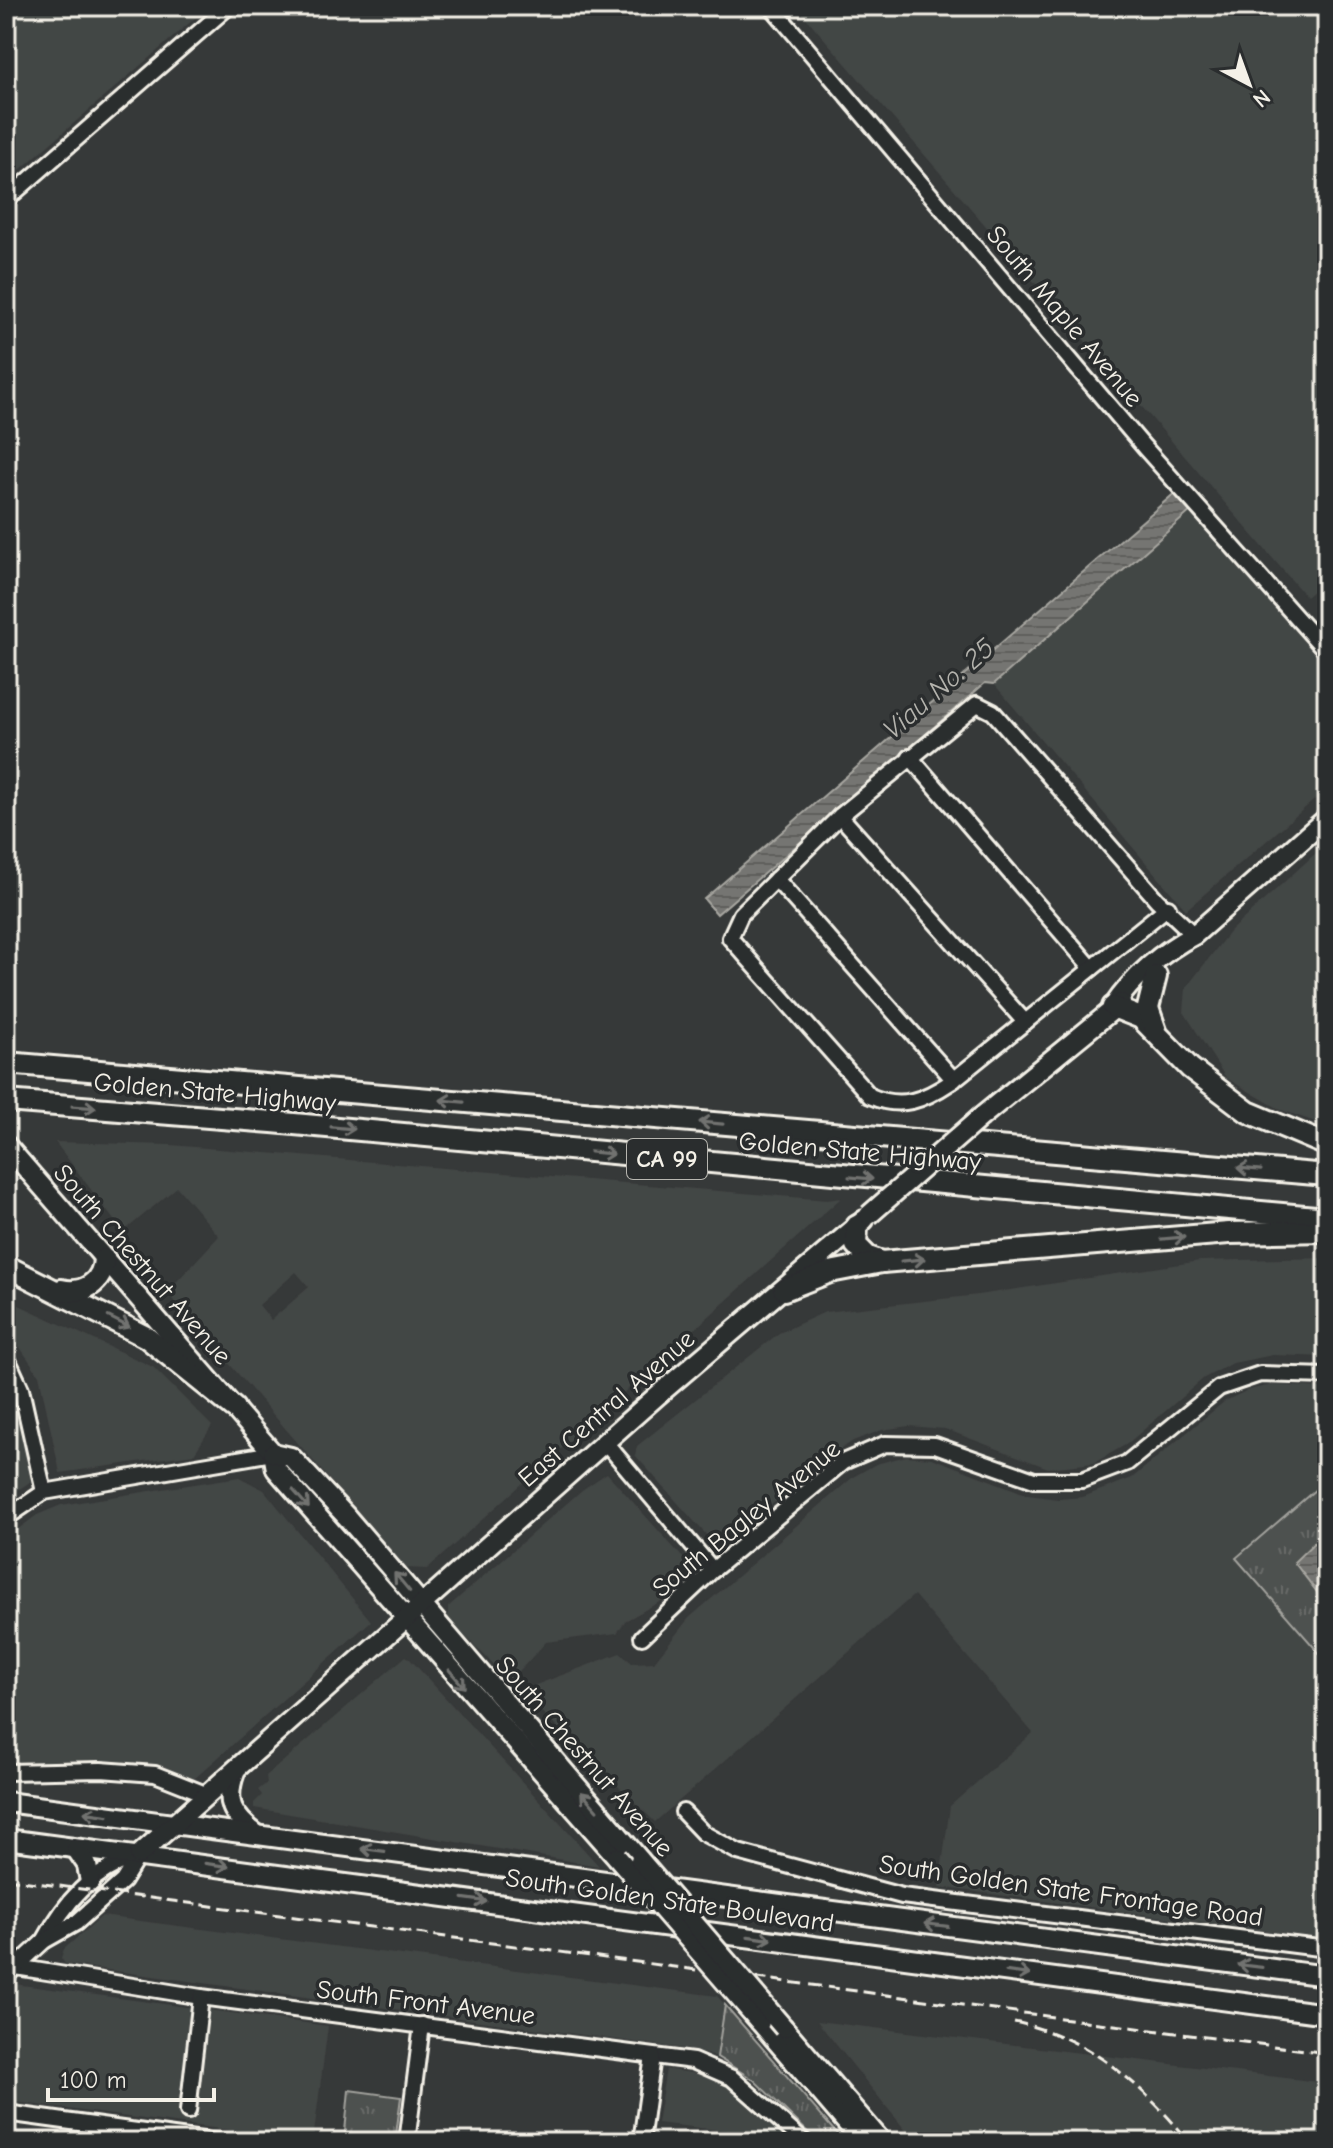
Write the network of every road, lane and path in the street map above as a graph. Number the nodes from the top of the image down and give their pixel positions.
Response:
1 (229, 6) edge
2 (771, 6) edge
3 (6, 200) edge
4 (1327, 652) edge
5 (910, 757) junction
6 (840, 816) junction
7 (1327, 818) edge
8 (776, 879) junction
9 (1168, 907) junction
10 (1194, 935) junction
11 (1092, 968) junction
12 (1156, 976) junction
13 (1113, 1007) junction
14 (1025, 1022) junction
15 (1156, 1031) junction
16 (6, 1063) edge
17 (954, 1080) junction
18 (6, 1101) edge
19 (6, 1145) edge
20 (1327, 1145) edge
21 (1327, 1175) edge
22 (1327, 1218) edge
23 (863, 1221) junction
24 (1327, 1231) edge
25 (104, 1259) junction
26 (882, 1262) junction
27 (6, 1266) edge
28 (49, 1287) junction
29 (784, 1290) junction
30 (6, 1356) edge
31 (1327, 1376) edge
32 (234, 1408) junction
33 (605, 1442) junction
34 (273, 1453) junction
35 (44, 1492) junction
36 (6, 1518) edge
37 (713, 1570) junction
38 (422, 1606) junction
39 (406, 1620) junction
40 (642, 1637) dead end
41 (236, 1770) junction
42 (6, 1772) edge
43 (208, 1795) junction
44 (6, 1802) edge
45 (683, 1812) dead end
46 (173, 1825) junction
47 (258, 1835) junction
48 (6, 1839) edge
49 (76, 1849) junction
50 (139, 1855) junction
51 (90, 1882) junction
52 (44, 1941) junction
53 (1327, 1949) edge
54 (11, 1972) edge
55 (1327, 1976) edge
56 (201, 1997) junction
57 (1327, 2014) edge
58 (422, 2025) junction
59 (653, 2056) junction
60 (188, 2111) dead end
61 (6, 2113) edge
62 (217, 2142) edge
63 (407, 2142) edge
64 (641, 2142) edge
65 (804, 2142) edge
66 (863, 2142) edge
67 (882, 2142) edge

1 - 3 street
2 - 4 street, South Maple Avenue
5 - 6 street
5 - 9 street
5 - 11 street
6 - 8 street
6 - 14 street
7 - 10 main road, East Central Avenue
8 - 17 street
8 - 17 street
9 - 10 street
9 - 11 street
10 - 12 main road, East Central Avenue
10 - 13 main road, East Central Avenue
11 - 14 street
12 - 13 main road, East Central Avenue
12 - 15 highway
13 - 15 highway
13 - 23 main road, East Central Avenue, bridge
14 - 17 street
15 - 20 highway
21 -> 16 highway, Golden State Highway / CA 99
18 -> 22 highway, Golden State Highway / CA 99
19 - 25 main road, South Chestnut Avenue
23 - 26 highway
23 - 29 main road, East Central Avenue
26 -> 24 highway
25 - 28 highway
25 - 32 main road, South Chestnut Avenue
26 - 29 highway
27 - 28 highway
28 -> 32 highway
29 - 33 main road, East Central Avenue
30 - 35 street
31 - 37 street, South Bagley Avenue
32 - 34 main road, South Chestnut Avenue
33 - 37 street
33 - 38 main road, East Central Avenue
34 - 35 street
38 -> 34 main road, South Chestnut Avenue
34 -> 39 main road, South Chestnut Avenue
35 - 36 street
37 - 40 street, South Bagley Avenue
38 - 39 main road, East Central Avenue
67 -> 38 main road, South Chestnut Avenue, bridge
39 - 41 main road, East Central Avenue
39 -> 66 main road, South Chestnut Avenue, bridge
41 - 43 main road, East Central Avenue
41 - 47 main road
42 - 43 street
43 - 46 main road, East Central Avenue
46 -> 44 main road, South Golden State Boulevard
45 - 53 street, South Golden State Frontage Road
46 - 47 main road, South Golden State Boulevard
46 - 50 main road, East Central Avenue
55 -> 47 main road, South Golden State Boulevard
48 - 49 main road, South Golden State Boulevard
49 - 50 main road, South Golden State Boulevard
49 - 51 main road
50 - 51 street, East Central Avenue
50 - 52 street, East Central Avenue
50 -> 57 main road, South Golden State Boulevard
51 - 52 street, East Central Avenue
52 - 54 street, East Central Avenue
54 - 56 street, South Front Avenue
56 - 58 street, South Front Avenue
56 - 60 street
58 - 59 street, South Front Avenue
58 - 63 street
59 - 64 street
59 - 65 street, South Front Avenue
61 - 62 street

